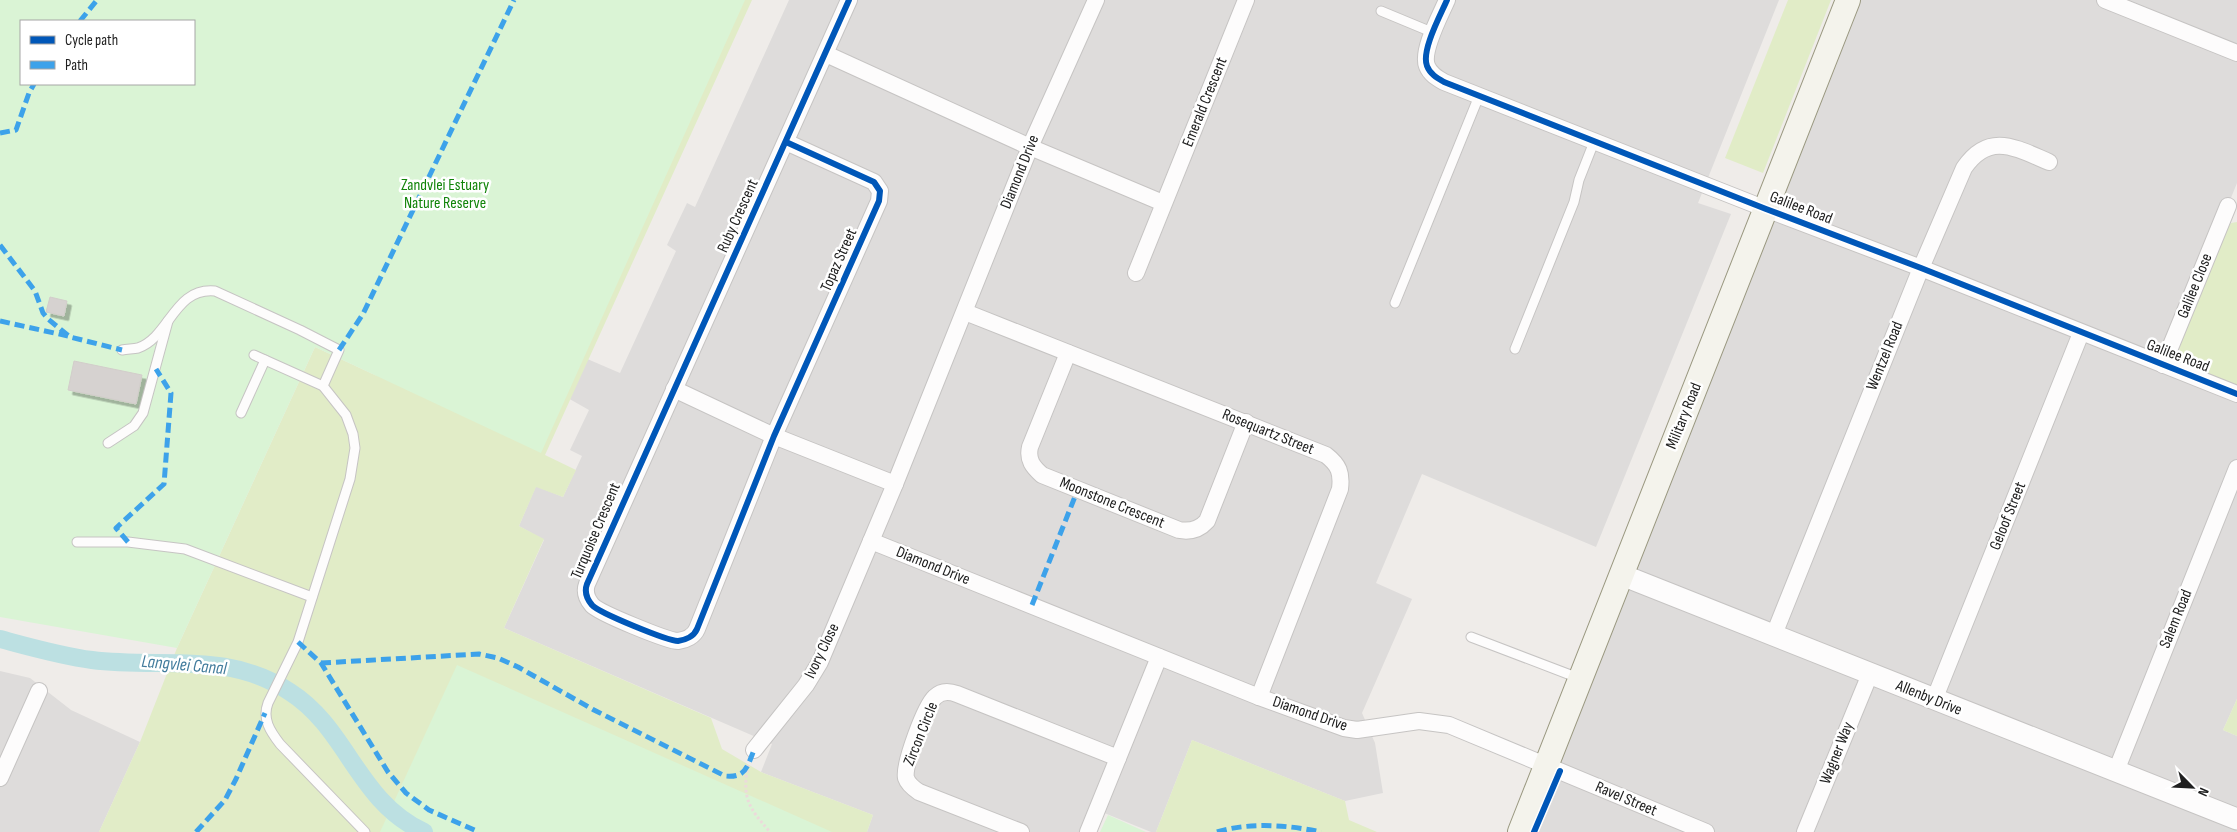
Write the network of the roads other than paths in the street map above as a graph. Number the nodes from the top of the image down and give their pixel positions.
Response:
1 (849, 0) edge
2 (1096, 0) edge
3 (1246, 0) edge
4 (1447, 0) edge
5 (1848, 0) edge
6 (2105, 0) edge
7 (1381, 11) dead end
8 (1434, 33) junction
9 (2237, 53) edge
10 (826, 54) junction
11 (1478, 96) junction
12 (786, 142) junction
13 (1594, 142) junction
14 (1030, 147) junction
15 (2049, 162) dead end
16 (1163, 203) junction
17 (2228, 206) dead end
18 (1766, 209) junction
19 (1921, 268) junction
20 (1136, 273) dead end
21 (1395, 303) dead end
22 (965, 312) junction
23 (169, 318) junction
24 (2081, 333) junction
25 (122, 350) dead end
26 (1514, 350) dead end
27 (1068, 353) junction
28 (254, 355) dead end
29 (265, 360) junction
30 (2163, 365) junction
31 (324, 386) junction
32 (674, 389) junction
33 (2237, 394) edge
34 (241, 413) dead end
35 (1246, 422) junction
36 (774, 436) junction
37 (108, 444) dead end
38 (2237, 468) edge
39 (895, 484) junction
40 (871, 541) junction
41 (77, 542) dead end
42 (1622, 575) junction
43 (312, 597) junction
44 (1773, 636) junction
45 (1471, 637) dead end
46 (1158, 656) junction
47 (1870, 674) junction
48 (1581, 679) junction
49 (39, 691) dead end
50 (1259, 697) junction
51 (1934, 700) junction
52 (751, 757) road end
53 (1118, 758) junction
54 (1547, 765) junction
55 (2116, 771) junction
56 (0, 778) edge
57 (2237, 819) edge
58 (365, 832) edge
59 (1020, 832) edge
60 (1088, 832) edge
61 (1520, 832) edge
62 (1706, 832) edge
63 (1805, 832) edge

1 - 10 street, Ruby Crescent
2 - 14 street, Diamond Drive
3 - 16 street, Emerald Crescent
4 - 8 street, Galilee Road
5 - 18 main road, Military Road
6 - 9 street
7 - 8 lane
8 - 11 street, Galilee Road
10 - 12 street, Ruby Crescent
10 - 14 street
11 - 13 street, Galilee Road
11 - 21 lane
12 - 32 street, Ruby Crescent
12 - 36 street, Topaz Street
13 - 18 street, Galilee Road
13 - 26 lane
14 - 16 street
14 - 22 street, Diamond Drive
15 - 19 street, Wentzel Road
16 - 20 street, Emerald Crescent
17 - 30 street, Galilee Close
18 - 19 street, Galilee Road
18 - 42 main road, Military Road
19 - 24 street, Galilee Road
19 - 44 street, Wentzel Road
22 - 27 street, Rosequartz Street
22 - 39 street, Diamond Drive
23 - 25 lane
23 - 31 lane
23 - 37 lane
24 - 30 street, Galilee Road
24 - 51 street, Geloof Street
27 - 35 street, Rosequartz Street
27 - 35 street, Moonstone Crescent
28 - 29 lane
29 - 31 lane
29 - 34 lane
30 - 33 street, Galilee Road
31 - 43 lane
32 - 36 street
32 - 36 street, Turquoise Crescent
35 - 50 street, Rosequartz Street
36 - 39 street
38 - 55 street, Salem Road
39 - 40 street, Diamond Drive
40 - 46 street, Diamond Drive
40 - 52 street, Ivory Close
41 - 43 lane
42 - 44 street, Allenby Drive
42 - 48 main road, Military Road
43 - 58 lane
44 - 47 street, Allenby Drive
45 - 48 lane
46 - 50 street, Diamond Drive
46 - 53 street
47 - 51 street, Allenby Drive
47 - 63 street, Wagner Way
48 - 54 main road, Military Road
49 - 56 street
50 - 54 street, Diamond Drive
51 - 55 street, Allenby Drive
53 - 59 street, Zircon Circle
53 - 60 street
54 - 61 main road, Military Road
54 - 62 street, Ravel Street
55 - 57 street, Allenby Drive

